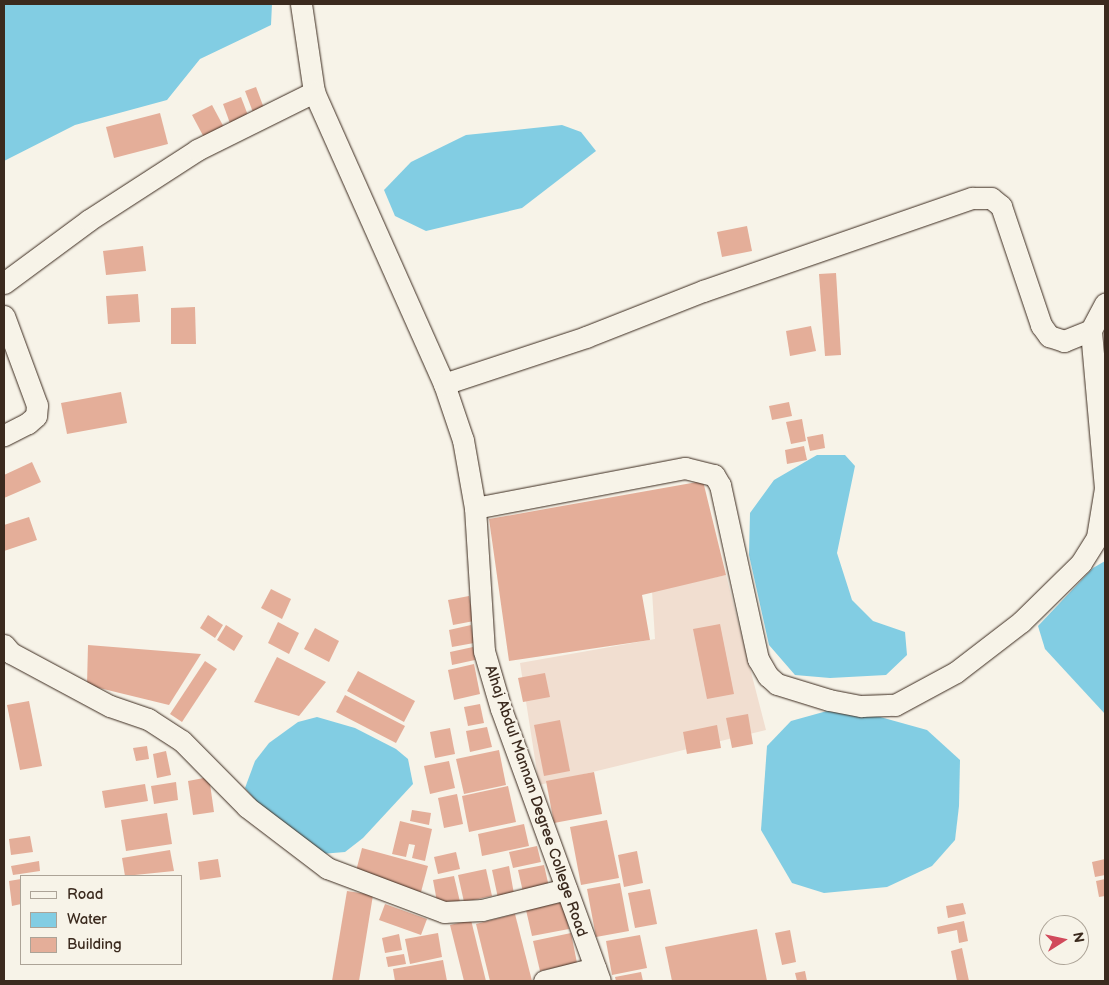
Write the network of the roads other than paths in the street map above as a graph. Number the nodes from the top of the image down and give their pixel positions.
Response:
1 (301, 4) edge
2 (314, 92) junction
3 (4, 283) edge
4 (1105, 304) edge
5 (4, 316) edge
6 (1091, 330) junction
7 (444, 384) junction
8 (4, 435) edge
9 (475, 508) junction
10 (4, 646) edge
11 (566, 889) junction
12 (598, 975) edge
13 (544, 981) edge

1 - 2 street, Alhaj Abdul Mannan Degree College Road
2 - 3 street
2 - 7 street, Alhaj Abdul Mannan Degree College Road
4 - 6 street
5 - 8 street
6 - 7 street
6 - 9 street
7 - 9 street, Alhaj Abdul Mannan Degree College Road
9 - 11 street, Alhaj Abdul Mannan Degree College Road
10 - 11 street
11 - 12 street, Alhaj Abdul Mannan Degree College Road
12 - 13 street

